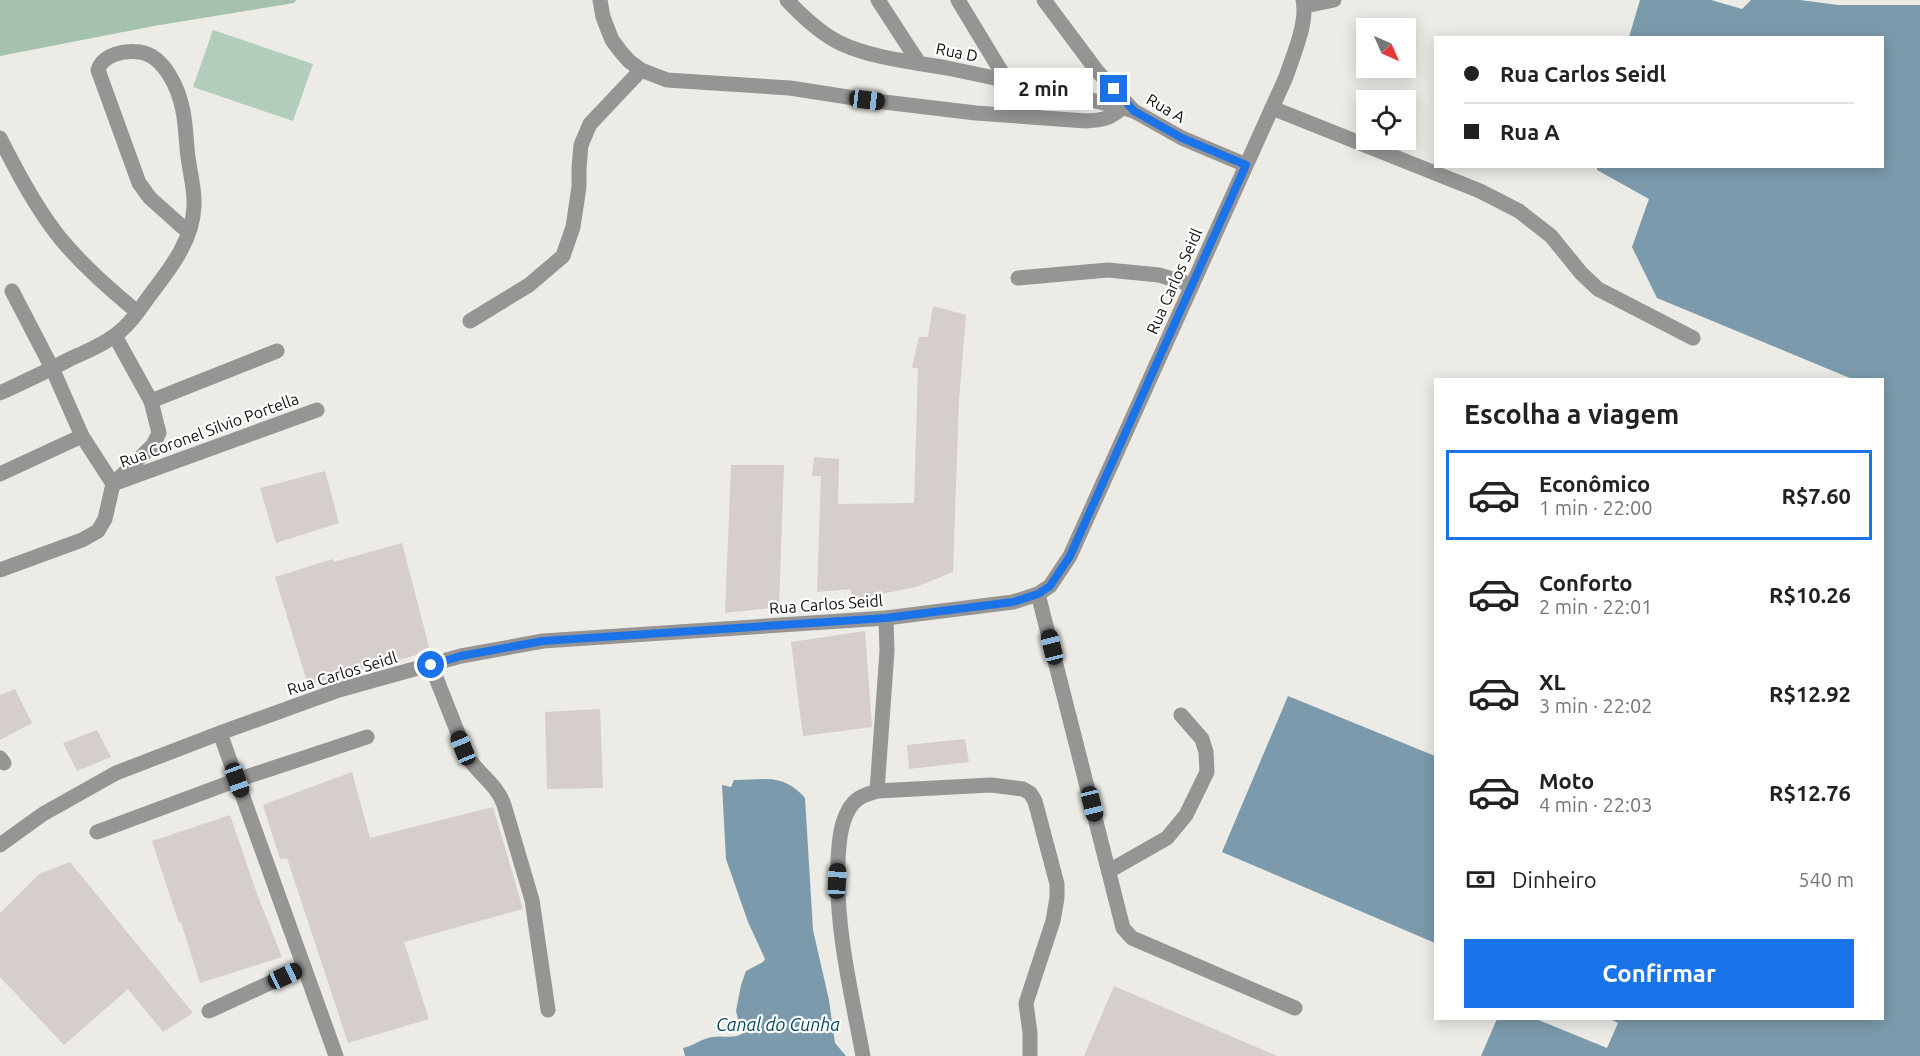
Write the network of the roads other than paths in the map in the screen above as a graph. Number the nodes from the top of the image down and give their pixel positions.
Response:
1 (600, 0) edge
2 (787, 0) edge
3 (878, 0) edge
4 (958, 0) edge
5 (1044, 0) edge
6 (1334, 0) edge
7 (1304, 3) edge
8 (919, 63) junction
9 (641, 70) junction
10 (1007, 81) junction
11 (1272, 108) junction
12 (1128, 109) junction
13 (0, 138) edge
14 (1246, 165) junction
15 (188, 232) junction
16 (1018, 278) dead end
17 (1192, 285) junction
18 (12, 291) dead end
19 (137, 312) junction
20 (470, 321) dead end
21 (115, 336) junction
22 (1693, 338) dead end
23 (277, 351) dead end
24 (52, 368) junction
25 (0, 393) edge
26 (151, 401) junction
27 (317, 410) dead end
28 (82, 436) junction
29 (0, 474) edge
30 (113, 484) junction
31 (0, 570) edge
32 (1038, 594) junction
33 (886, 618) junction
34 (431, 665) junction
35 (1181, 715) dead end
36 (220, 733) junction
37 (367, 737) dead end
38 (237, 780) junction
39 (877, 791) junction
40 (97, 832) dead end
41 (0, 845) edge
42 (1109, 871) junction
43 (304, 967) junction
44 (1295, 1008) dead end
45 (548, 1010) dead end
46 (209, 1011) dead end
47 (336, 1056) edge
48 (863, 1056) edge
49 (1030, 1056) edge

1 - 9 street
2 - 8 street, Rua D
3 - 8 street
4 - 10 street
5 - 12 street, Rua A
6 - 7 street
7 - 11 street, Rua Carlos Seidl
8 - 10 street, Rua D
9 - 12 street
9 - 20 street
10 - 12 street, Rua D
11 - 14 street, Rua Carlos Seidl
11 - 22 street
12 - 14 street, Rua A
13 - 19 street
14 - 17 street, Rua Carlos Seidl
15 - 15 street
15 - 19 street
16 - 17 street
17 - 32 street, Rua Carlos Seidl
18 - 24 street
19 - 21 street
21 - 24 street
21 - 26 street
23 - 26 street
24 - 25 street
24 - 28 street
26 - 30 street
27 - 30 street, Rua Coronel Silvio Portella
28 - 29 street
28 - 30 street
30 - 31 street
32 - 33 street, Rua Carlos Seidl
32 - 42 street
33 - 34 street, Rua Carlos Seidl
33 - 39 street
34 - 36 street, Rua Carlos Seidl
34 - 45 street
35 - 42 street
36 - 38 street
36 - 41 street, Rua Carlos Seidl
37 - 38 street
38 - 40 street
38 - 43 street
39 - 48 street
39 - 49 street
42 - 44 street
43 - 46 street
43 - 47 street

